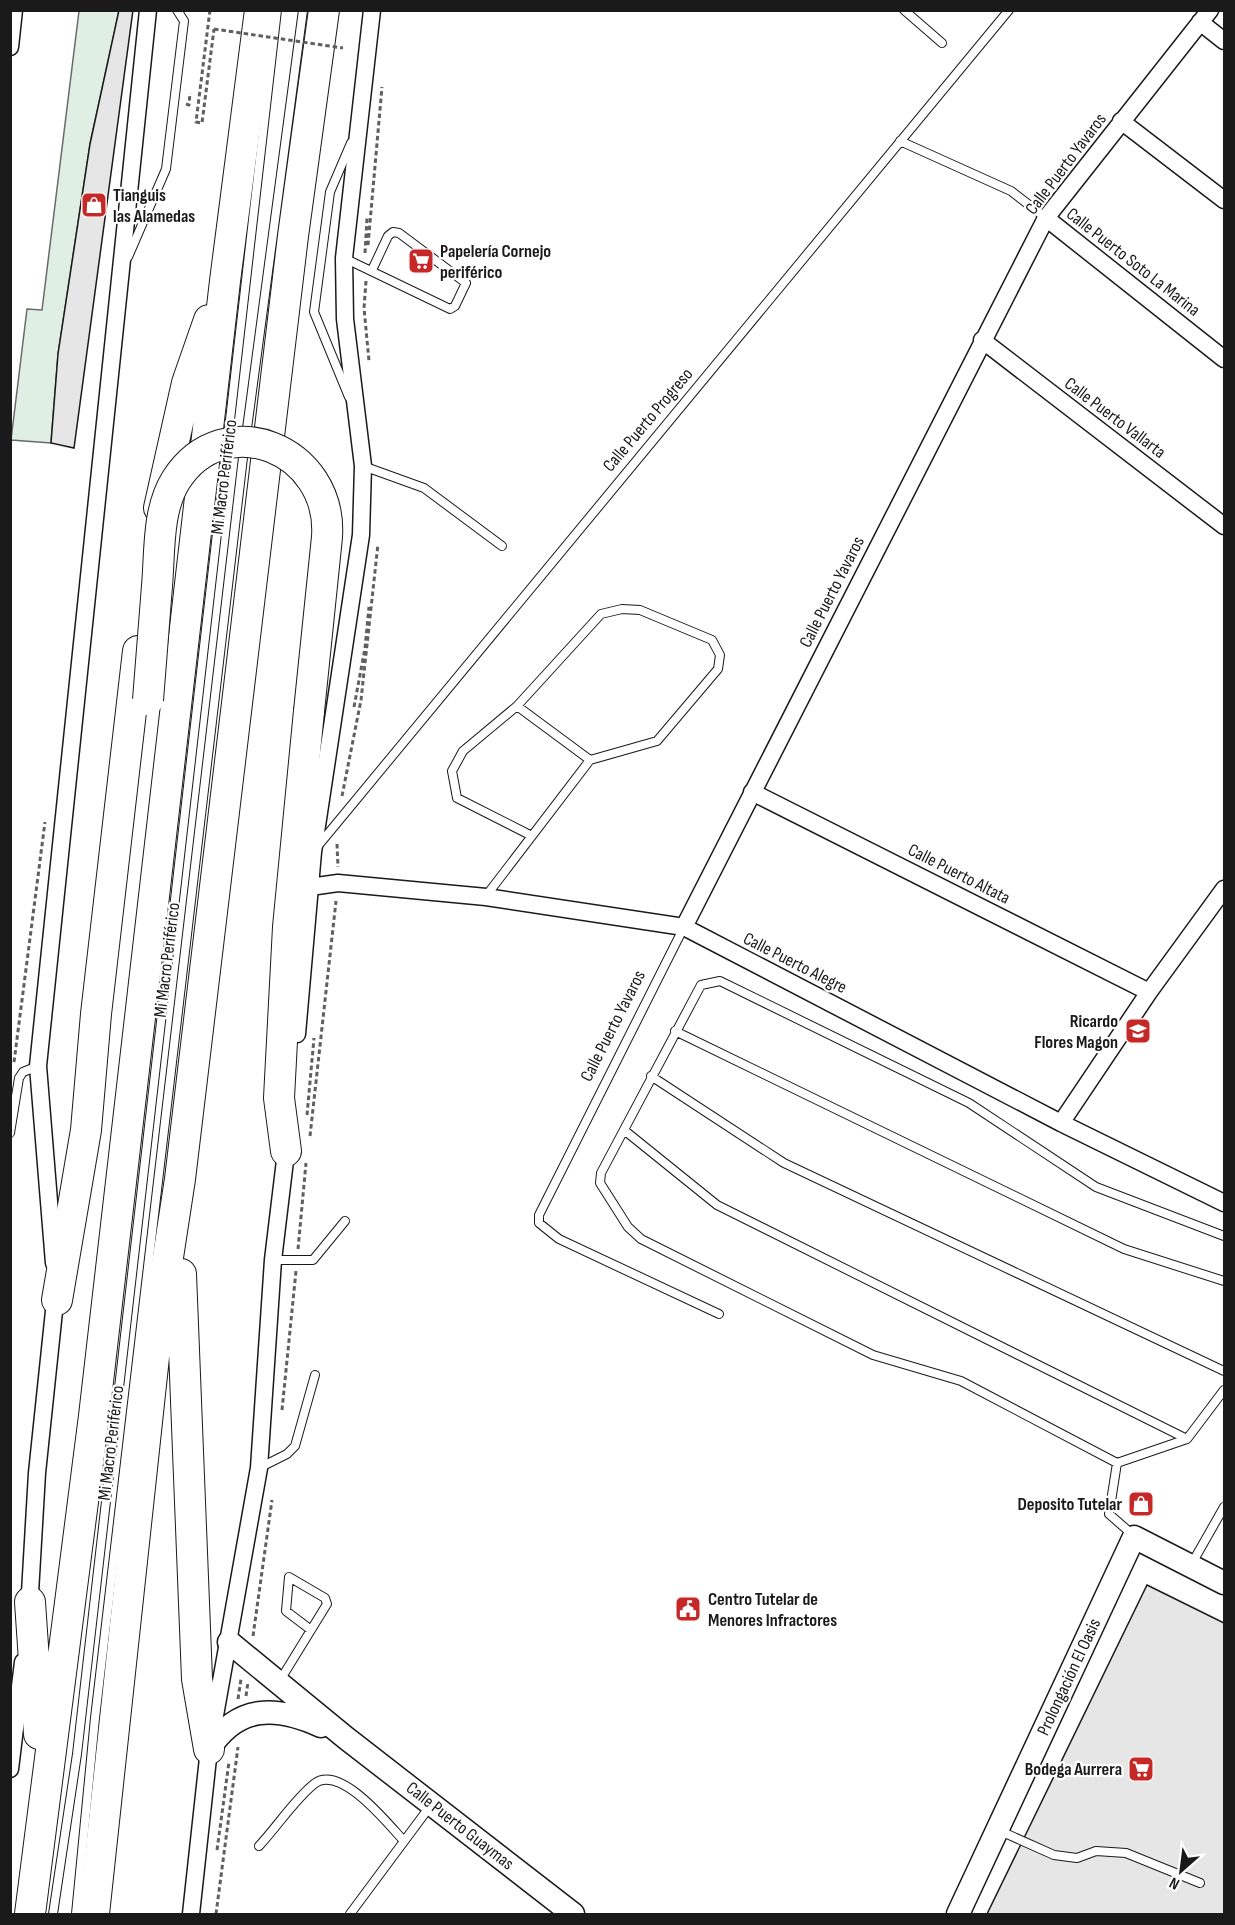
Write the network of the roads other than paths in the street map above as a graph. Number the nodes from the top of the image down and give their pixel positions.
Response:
1 (14, 10) edge
2 (148, 10) edge
3 (177, 10) edge
4 (251, 10) edge
5 (260, 10) edge
6 (277, 10) edge
7 (372, 10) edge
8 (904, 10) edge
9 (1009, 10) edge
10 (319, 14) edge
11 (1205, 16) edge
12 (1224, 40) edge
13 (942, 43) dead end
14 (10, 46) edge
15 (254, 55) junction
16 (1121, 121) junction
17 (360, 123) junction
18 (900, 141) junction
19 (1224, 200) edge
20 (1046, 218) junction
21 (344, 258) junction
22 (372, 270) junction
23 (119, 276) junction
24 (225, 281) junction
25 (982, 340) junction
26 (1224, 359) edge
27 (355, 411) junction
28 (363, 466) junction
29 (1224, 526) edge
30 (502, 546) dead end
31 (517, 706) junction
32 (590, 760) junction
33 (752, 792) junction
34 (532, 836) junction
35 (313, 852) junction
36 (310, 887) junction
37 (1224, 889) edge
38 (486, 897) junction
39 (684, 927) junction
40 (1149, 992) junction
41 (675, 1031) junction
42 (115, 1036) junction
43 (38, 1066) junction
44 (651, 1076) junction
45 (1061, 1123) junction
46 (86, 1130) junction
47 (624, 1130) junction
48 (10, 1133) edge
49 (127, 1133) junction
50 (286, 1151) junction
51 (180, 1179) junction
52 (1224, 1203) edge
53 (345, 1221) dead end
54 (1224, 1236) edge
55 (273, 1260) junction
56 (1224, 1281) edge
57 (57, 1300) junction
58 (719, 1314) dead end
59 (1224, 1371) edge
60 (315, 1375) dead end
61 (1224, 1390) edge
62 (1187, 1439) junction
63 (1117, 1463) junction
64 (260, 1468) junction
65 (1224, 1507) edge
66 (1134, 1537) junction
67 (1191, 1566) junction
68 (1224, 1583) edge
69 (30, 1602) junction
70 (311, 1630) junction
71 (229, 1642) junction
72 (279, 1682) junction
73 (346, 1738) junction
74 (209, 1749) junction
75 (10, 1769) edge
76 (44, 1797) junction
77 (431, 1804) junction
78 (998, 1830) junction
79 (404, 1841) junction
80 (259, 1846) dead end
81 (1200, 1883) dead end
82 (30, 1914) edge
83 (53, 1914) edge
84 (76, 1914) edge
85 (94, 1914) edge
86 (191, 1914) edge
87 (350, 1914) edge
88 (573, 1914) edge
89 (958, 1914) edge

1 - 14 street
2 - 23 street
3 - 23 lane
4 - 15 street
5 - 15 highway
6 - 83 lane, Mi Macro Periférico
7 - 17 street
8 - 13 lane
9 - 18 lane, Calle Puerto Progreso
10 - 51 highway
10 - 84 lane, Mi Macro Periférico
11 - 12 street
11 - 16 street, Calle Puerto Yavaros
15 - 24 highway
16 - 19 street
16 - 20 street, Calle Puerto Yavaros
17 - 21 street
17 - 27 lane
18 - 20 lane
18 - 35 lane, Calle Puerto Progreso
20 - 25 street, Calle Puerto Yavaros
20 - 26 street, Calle Puerto Soto La Marina
21 - 22 lane
21 - 27 street
22 - 22 lane
23 - 43 street
24 - 46 highway
24 - 49 highway
25 - 29 street, Calle Puerto Vallarta
25 - 33 street, Calle Puerto Yavaros
27 - 28 street
28 - 30 lane
28 - 35 street
31 - 32 lane
31 - 32 lane
31 - 34 lane
32 - 34 lane
33 - 39 street, Calle Puerto Yavaros
33 - 40 street, Calle Puerto Altata
34 - 38 lane
35 - 36 street
36 - 38 street, Calle Puerto Alegre
36 - 50 street
37 - 40 street
38 - 39 street, Calle Puerto Alegre
39 - 45 street, Calle Puerto Alegre
39 - 58 lane, Calle Puerto Yavaros
40 - 45 street
41 - 44 lane
41 - 54 lane
41 - 56 lane
42 - 46 highway
42 - 49 highway
42 - 50 highway, bridge
43 - 48 lane
43 - 57 street
44 - 47 lane
44 - 59 lane
45 - 52 street, Calle Puerto Alegre
46 - 57 highway
47 - 62 lane
47 - 63 lane
49 - 76 highway
50 - 55 street
51 - 74 highway
51 - 85 highway
53 - 55 lane
55 - 64 street
57 - 69 street
60 - 64 lane
61 - 62 lane
62 - 63 lane
63 - 66 lane
64 - 71 street
65 - 67 lane
66 - 67 street
66 - 78 street, Prolongación El Oasis
67 - 68 street
69 - 75 street
69 - 76 highway
70 - 70 lane
70 - 72 lane
71 - 72 street, Calle Puerto Guaymas
71 - 74 street
72 - 73 street, Calle Puerto Guaymas
73 - 74 street, Calle Puerto Guaymas
73 - 77 street, Calle Puerto Guaymas
74 - 86 street
76 - 82 highway
77 - 79 lane
77 - 88 street, Calle Puerto Guaymas
78 - 81 lane
78 - 89 street, Prolongación El Oasis
79 - 80 lane
79 - 87 lane

